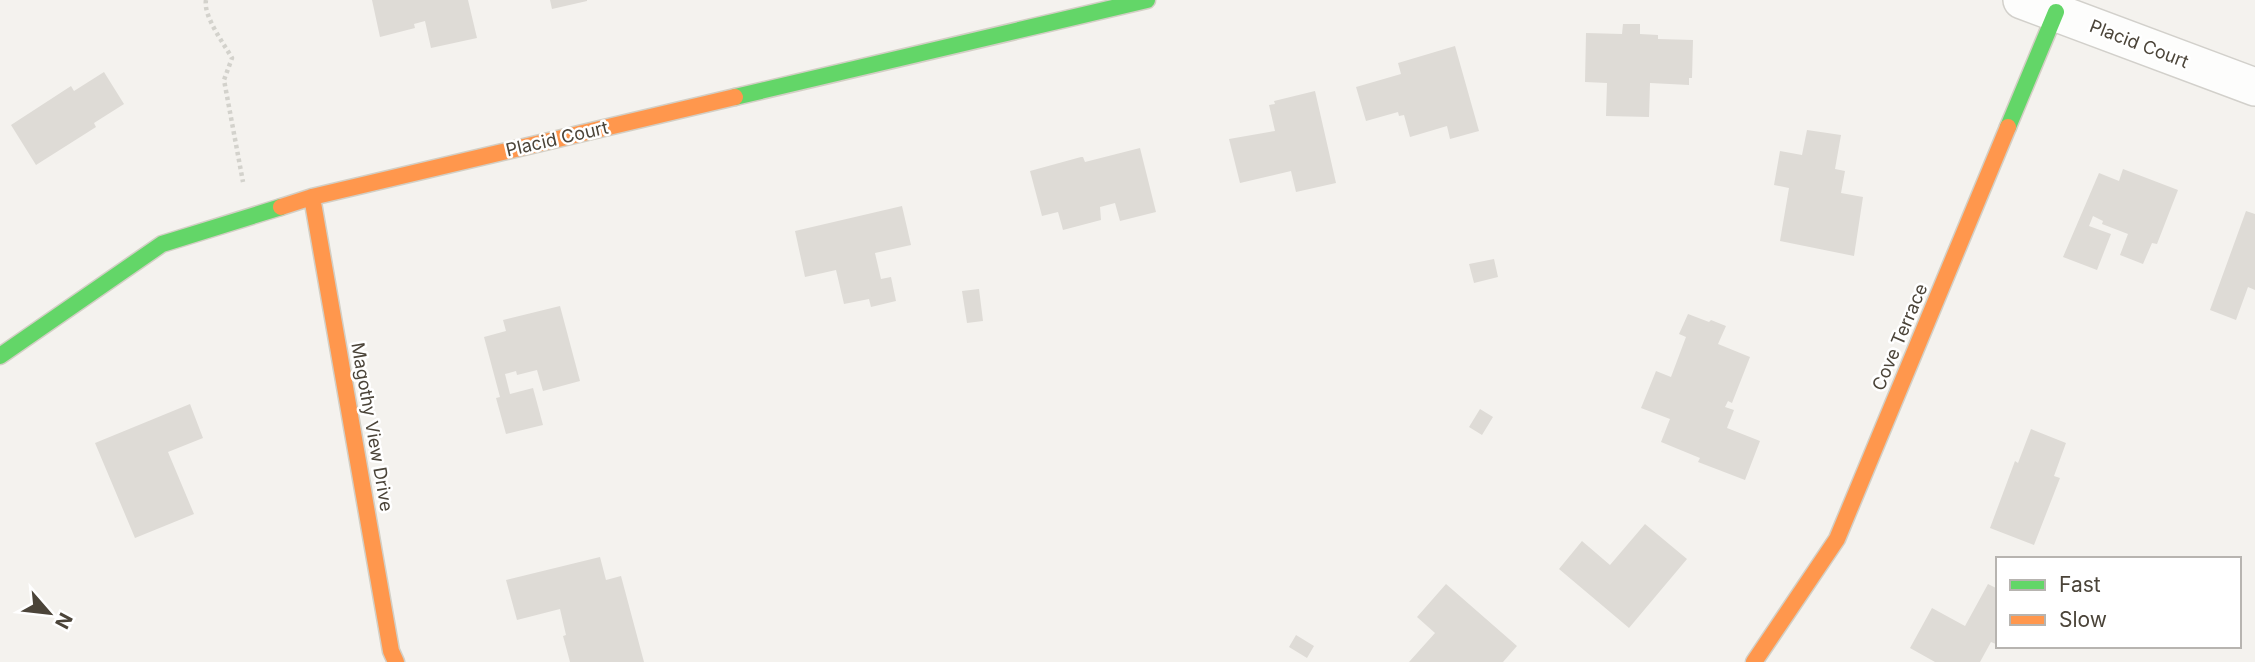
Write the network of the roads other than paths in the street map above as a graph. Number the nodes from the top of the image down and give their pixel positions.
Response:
1 (1147, 0) edge
2 (2022, 0) edge
3 (2056, 12) junction
4 (2255, 87) edge
5 (312, 197) junction
6 (0, 356) edge
7 (397, 662) edge
8 (1754, 662) edge

1 - 5 street, Placid Court
2 - 3 street, Placid Court
3 - 4 street, Placid Court
3 - 8 street, Cove Terrace
5 - 6 street, Placid Court
5 - 7 street, Magothy View Drive

